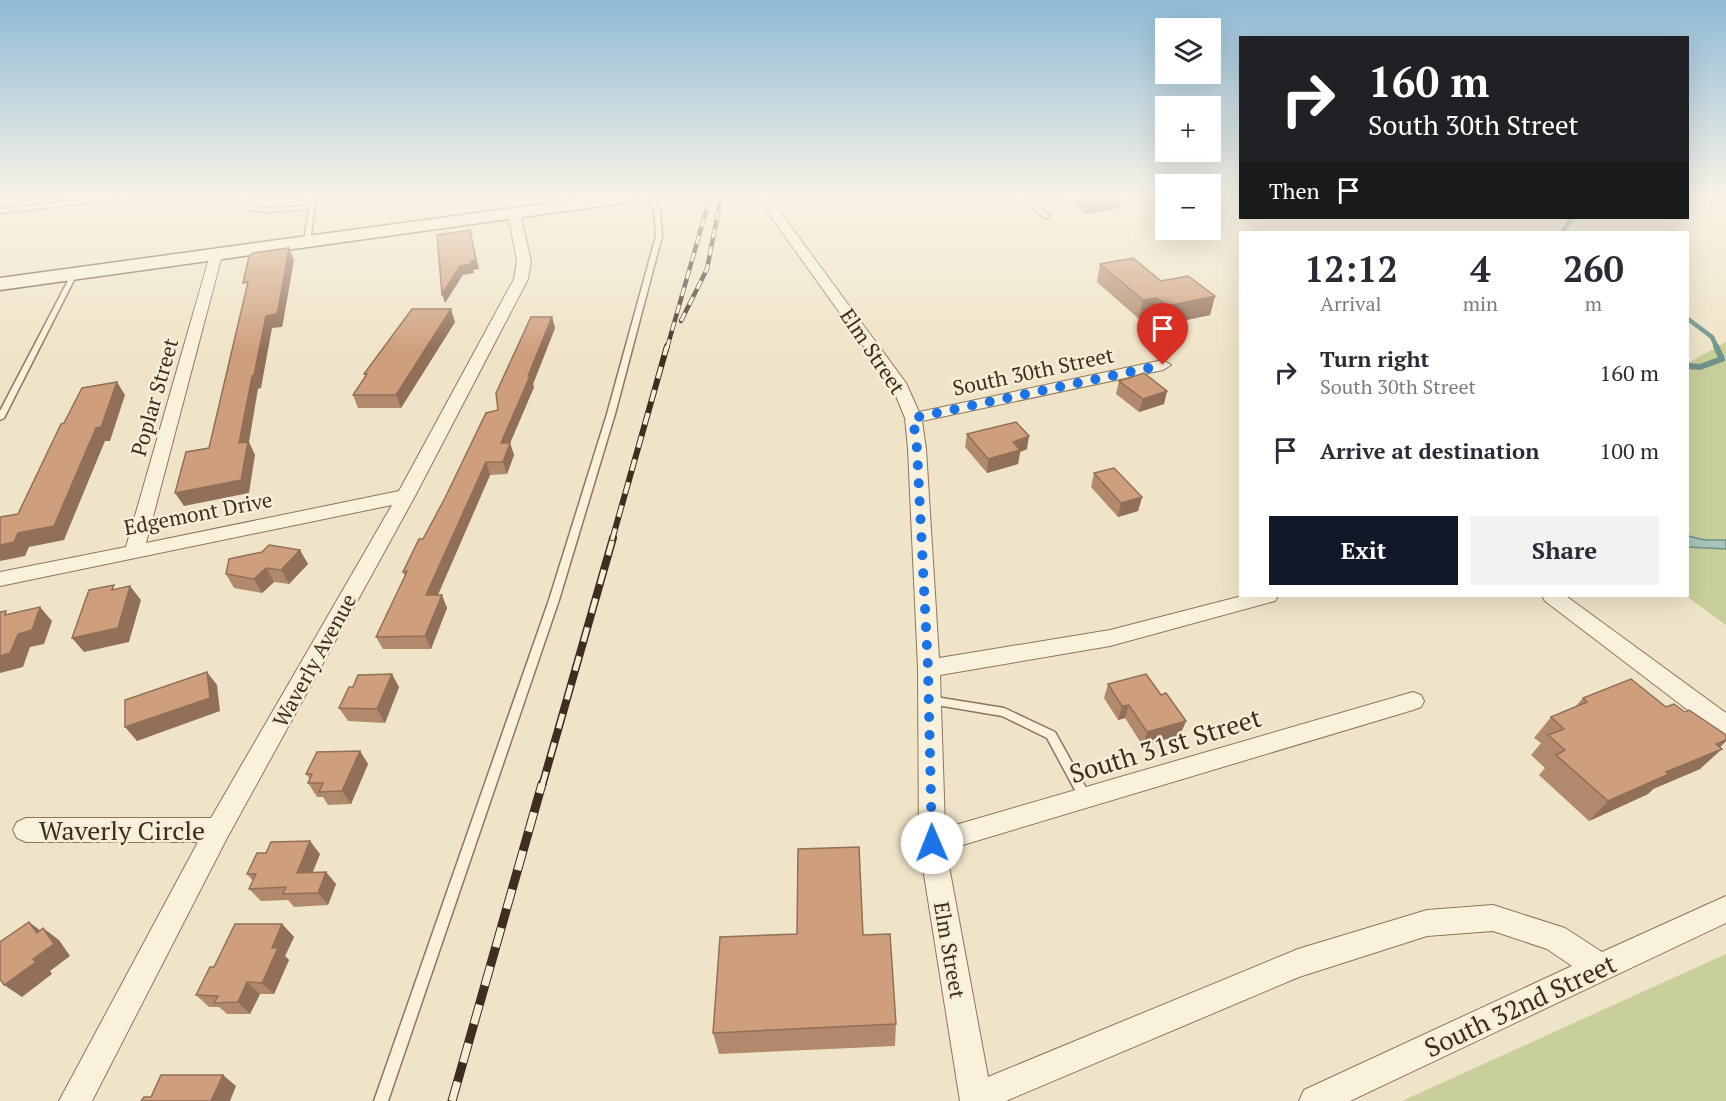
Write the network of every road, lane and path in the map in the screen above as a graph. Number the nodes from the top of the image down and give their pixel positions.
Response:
1 (263, 248) edge
2 (521, 248) edge
3 (656, 248) edge
4 (800, 248) edge
5 (216, 255) junction
6 (75, 274) junction
7 (0, 284) edge
8 (1163, 365) dead end
9 (0, 418) edge
10 (913, 418) junction
11 (406, 496) junction
12 (134, 551) junction
13 (0, 579) edge
14 (1264, 597) edge
15 (1553, 597) edge
16 (928, 668) junction
17 (929, 700) junction
18 (1413, 701) dead end
19 (1726, 726) edge
20 (1086, 799) junction
21 (26, 830) dead end
22 (218, 830) junction
23 (932, 843) junction
24 (1726, 909) edge
25 (1600, 968) junction
26 (976, 1100) edge
27 (75, 1101) edge
28 (381, 1101) edge
29 (1315, 1101) edge

1 - 5 main road
2 - 11 street, Waverly Avenue
3 - 28 lane
4 - 10 street, Elm Street
5 - 6 main road
5 - 12 street, Poplar Street
6 - 7 main road
6 - 9 lane
8 - 10 street, South 30th Street
10 - 16 street, Elm Street
11 - 12 street, Edgemont Drive
11 - 22 street, Waverly Avenue
12 - 13 street, Edgemont Drive
14 - 16 street
15 - 19 street
16 - 17 street, Elm Street
17 - 20 lane
17 - 23 street, Elm Street
18 - 20 street, South 31st Street
20 - 23 street, South 31st Street
21 - 22 street, Waverly Circle
22 - 27 street, Waverly Avenue
23 - 26 street, Elm Street
24 - 25 street, South 32nd Street
25 - 26 street
25 - 29 street, South 32nd Street

